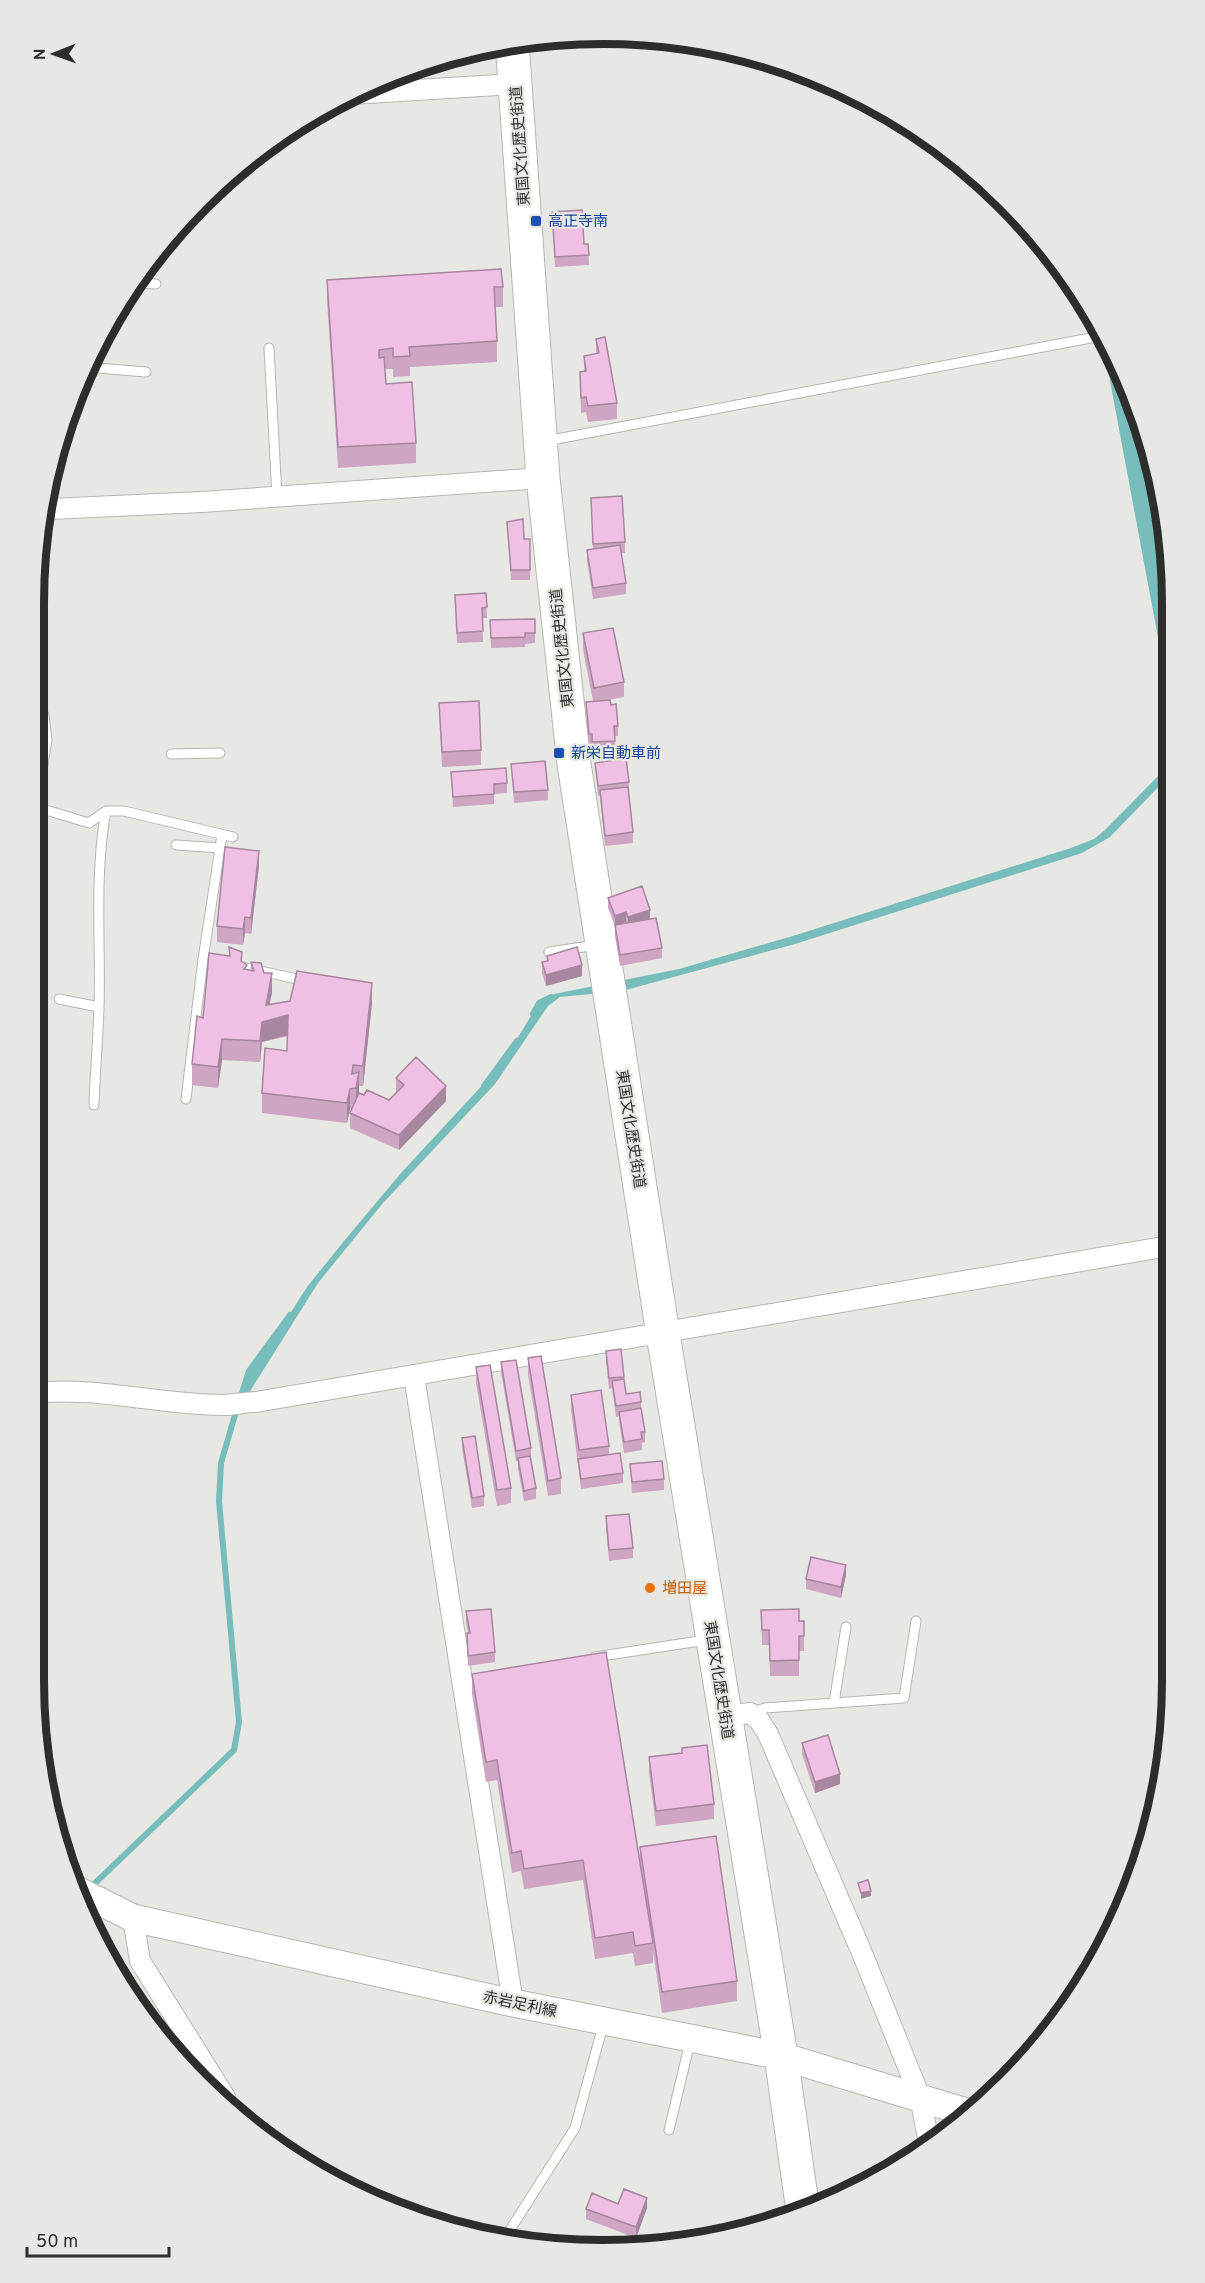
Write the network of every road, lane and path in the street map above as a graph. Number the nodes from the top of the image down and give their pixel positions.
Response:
1 (513, 51) edge
2 (515, 84) junction
3 (374, 93) edge
4 (144, 283) edge
5 (156, 284) dead end
6 (1095, 337) edge
7 (269, 348) dead end
8 (95, 368) edge
9 (146, 372) dead end
10 (541, 442) junction
11 (543, 478) junction
12 (277, 497) junction
13 (51, 509) edge
14 (44, 715) edge
15 (220, 753) dead end
16 (171, 754) dead end
17 (44, 757) edge
18 (44, 810) edge
19 (106, 811) junction
20 (222, 835) junction
21 (233, 837) dead end
22 (176, 845) dead end
23 (220, 848) junction
24 (602, 944) junction
25 (549, 952) dead end
26 (202, 958) junction
27 (214, 961) edge
28 (225, 964) edge
29 (316, 984) edge
30 (59, 999) dead end
31 (99, 1007) junction
32 (186, 1099) dead end
33 (94, 1105) dead end
34 (1162, 1247) edge
35 (663, 1334) junction
36 (414, 1376) junction
37 (44, 1392) edge
38 (916, 1621) dead end
39 (846, 1627) dead end
40 (712, 1639) junction
41 (588, 1658) edge
42 (834, 1703) junction
43 (737, 1715) junction
44 (86, 1895) edge
45 (133, 1918) junction
46 (513, 2003) junction
47 (604, 2020) junction
48 (691, 2038) junction
49 (781, 2056) junction
50 (219, 2087) edge
51 (920, 2097) junction
52 (960, 2110) edge
53 (669, 2130) dead end
54 (927, 2135) edge
55 (802, 2202) edge
56 (509, 2232) edge

1 - 2 highway, 東国文化歴史街道
2 - 3 street
2 - 10 highway, 東国文化歴史街道
4 - 5 lane
6 - 10 lane
7 - 12 lane
8 - 9 lane
10 - 11 highway, 東国文化歴史街道
11 - 12 street
11 - 24 highway, 東国文化歴史街道
12 - 13 street
14 - 17 lane
15 - 16 lane
18 - 19 lane
19 - 20 lane
19 - 31 lane
20 - 21 lane
20 - 23 lane
22 - 23 lane
23 - 26 lane
24 - 25 lane
24 - 35 highway, 東国文化歴史街道
26 - 27 lane
26 - 32 lane
28 - 29 lane
30 - 31 lane
31 - 33 lane
34 - 35 street
35 - 36 street
35 - 40 highway, 東国文化歴史街道
36 - 37 street
36 - 46 street
38 - 42 lane
39 - 42 lane
40 - 41 lane
40 - 43 highway, 東国文化歴史街道
42 - 43 lane
43 - 49 highway, 東国文化歴史街道
43 - 51 street
44 - 45 main road, 赤岩足利線
45 - 46 main road, 赤岩足利線
45 - 50 street
46 - 47 main road, 赤岩足利線
47 - 48 main road, 赤岩足利線
47 - 56 lane
48 - 49 main road, 赤岩足利線
48 - 53 lane
49 - 51 main road, 赤岩足利線
49 - 55 highway, 東国文化歴史街道
51 - 52 main road, 赤岩足利線
51 - 54 street

